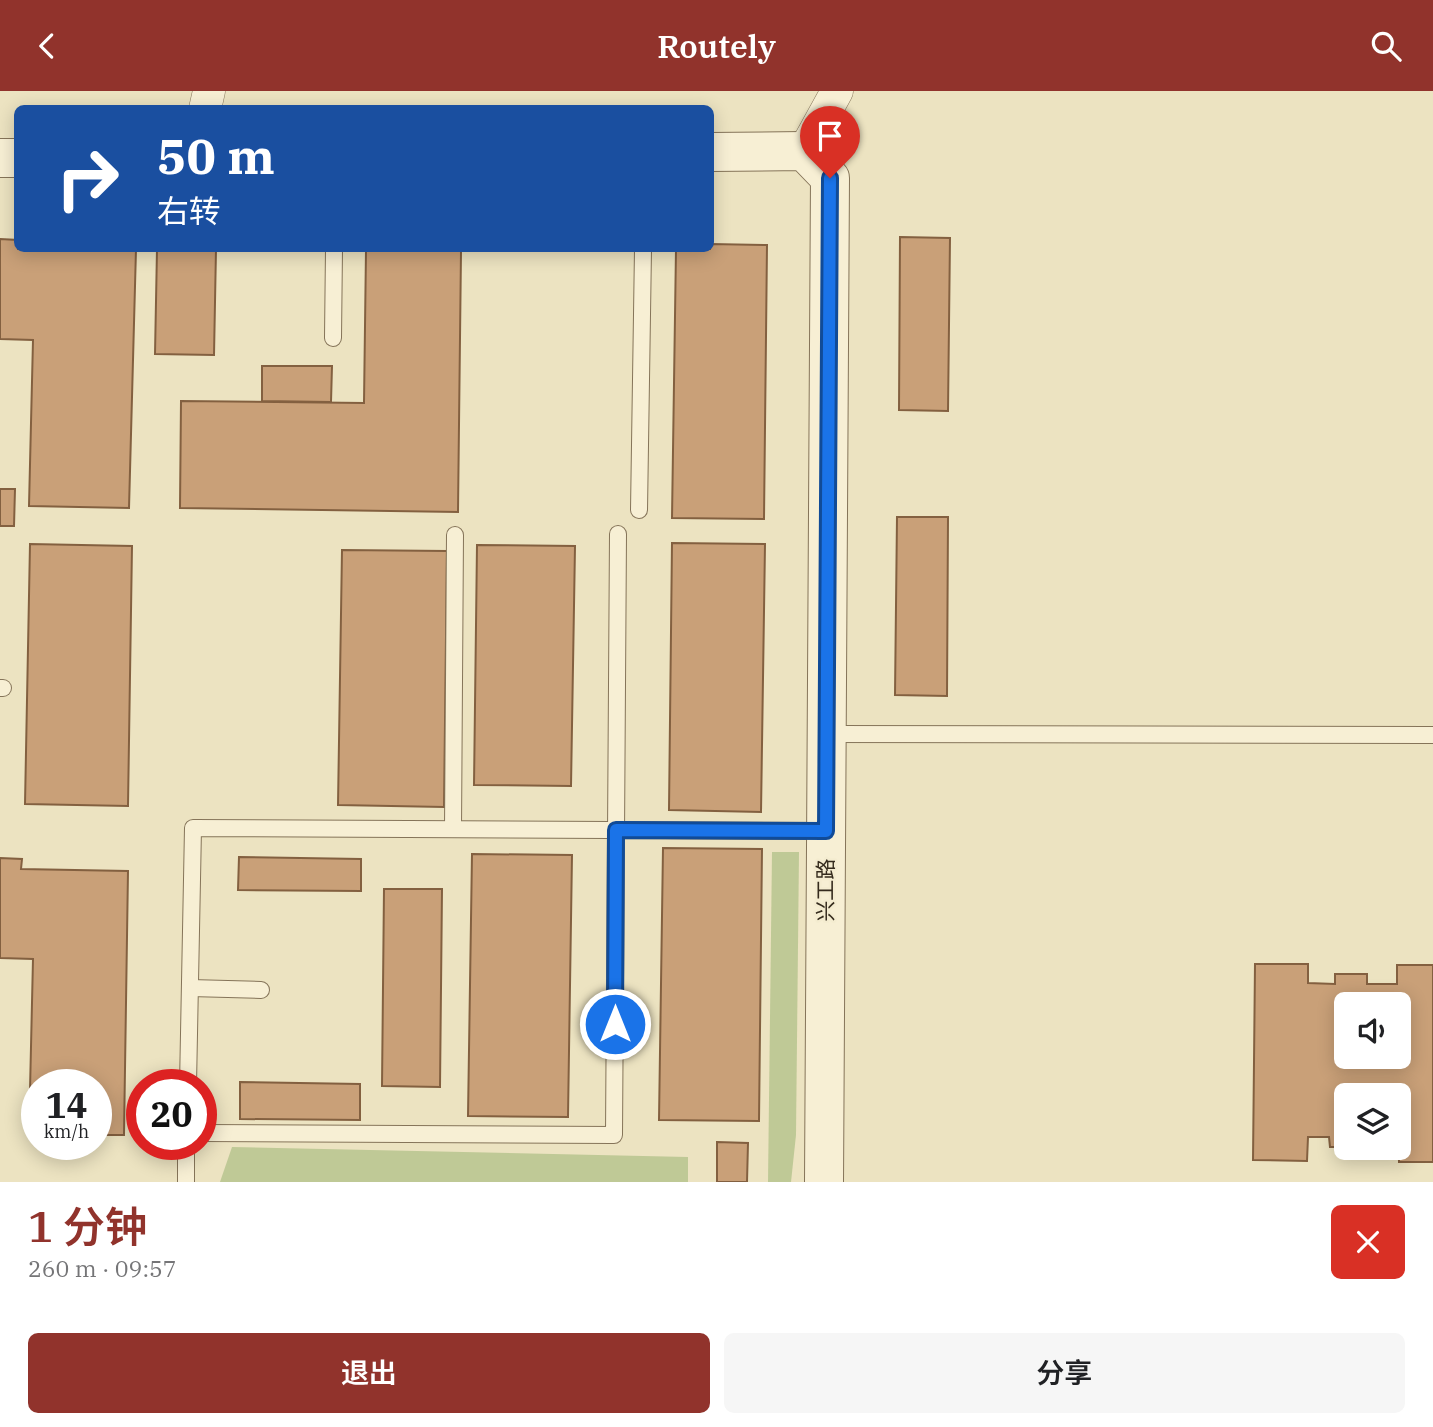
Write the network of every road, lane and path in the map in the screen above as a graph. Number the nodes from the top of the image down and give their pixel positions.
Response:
1 (837, 91) edge
2 (804, 151) junction
3 (714, 152) edge
4 (334, 252) edge
5 (643, 252) edge
6 (333, 338) dead end
7 (639, 510) dead end
8 (618, 534) dead end
9 (454, 535) dead end
10 (827, 734) junction
11 (1433, 735) edge
12 (453, 829) junction
13 (616, 830) junction
14 (826, 831) junction
15 (190, 988) junction
16 (261, 990) dead end
17 (188, 1069) edge
18 (217, 1133) edge
19 (186, 1160) edge
20 (186, 1182) edge
21 (824, 1182) edge

1 - 2 street
2 - 3 street
2 - 10 street, 兴工路
4 - 6 lane
5 - 7 lane
8 - 13 lane
9 - 12 lane
10 - 11 lane
10 - 14 street, 兴工路
12 - 13 lane
12 - 15 lane
13 - 14 lane
13 - 18 lane
14 - 21 street, 兴工路
15 - 16 lane
15 - 17 lane
19 - 20 lane

